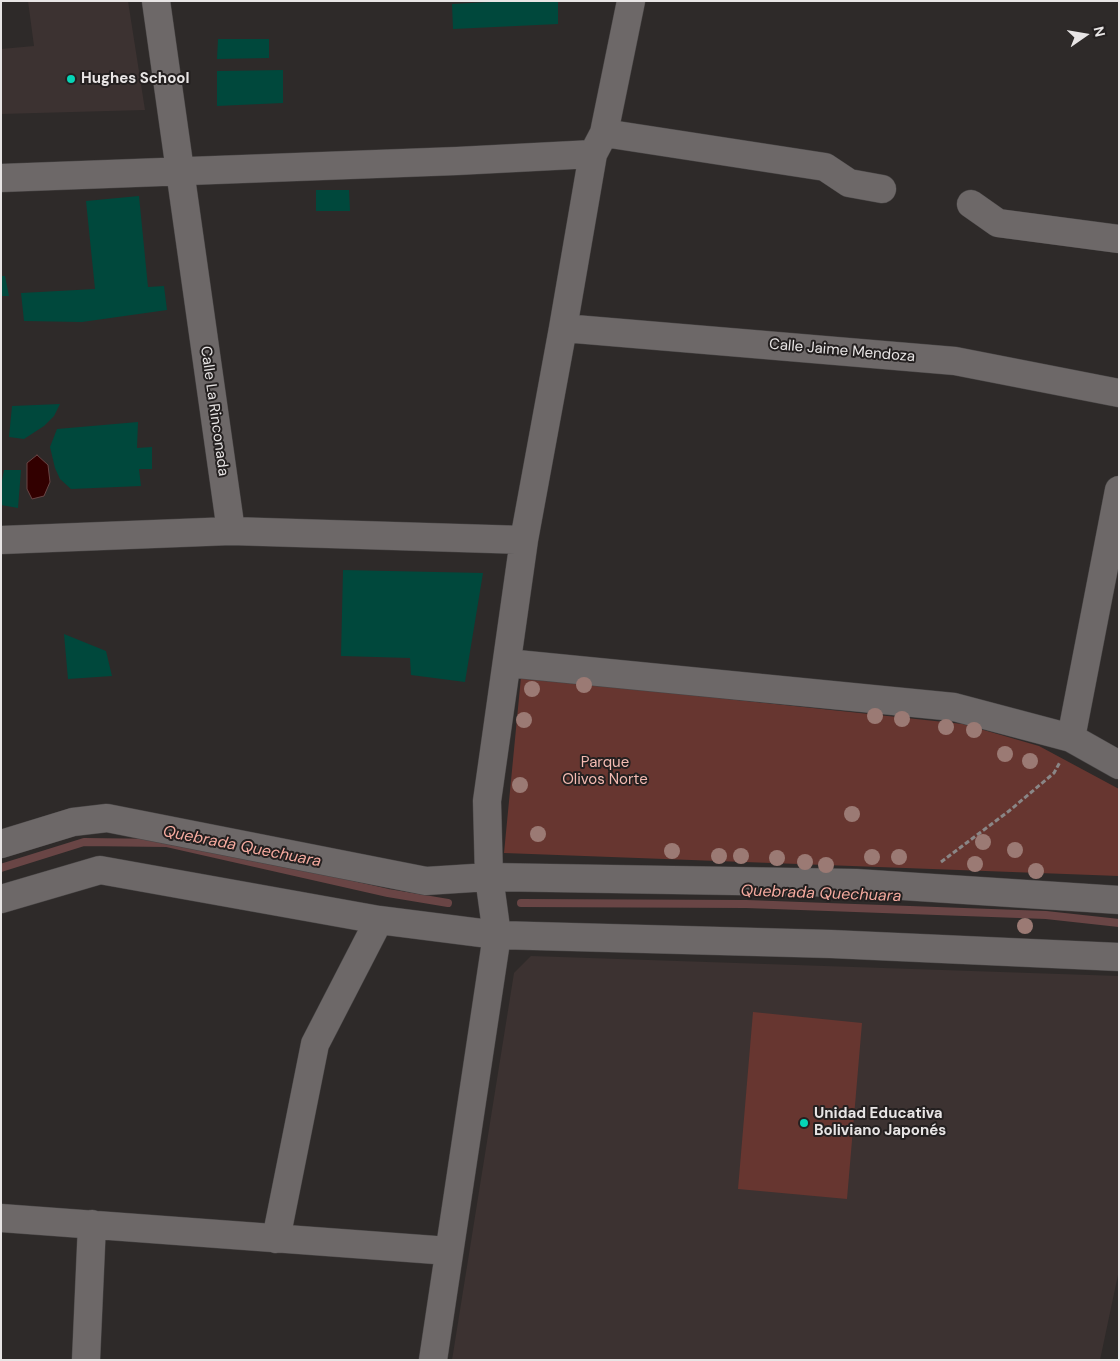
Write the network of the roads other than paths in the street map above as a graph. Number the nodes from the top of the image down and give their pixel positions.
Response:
1 (156, 1) edge
2 (632, 1) edge
3 (598, 143) junction
4 (179, 171) junction
5 (1, 178) edge
6 (882, 189) dead end
7 (971, 204) dead end
8 (1119, 239) edge
9 (563, 328) junction
10 (1119, 393) edge
11 (1119, 490) edge
12 (231, 531) junction
13 (1, 540) edge
14 (524, 540) junction
15 (508, 663) junction
16 (1071, 738) junction
17 (1119, 765) edge
18 (1, 844) edge
19 (489, 877) junction
20 (1, 899) edge
21 (1119, 900) edge
22 (380, 920) junction
23 (497, 934) junction
24 (1119, 958) edge
25 (1, 1218) edge
26 (92, 1224) junction
27 (276, 1239) junction
28 (448, 1251) junction
29 (86, 1360) edge
30 (433, 1360) edge

1 - 4 street, Calle La Rinconada
2 - 3 street
3 - 4 street
3 - 6 street
3 - 9 street
4 - 5 street
4 - 12 street, Calle La Rinconada
7 - 8 street
9 - 10 street, Calle Jaime Mendoza
9 - 14 street
11 - 16 street
12 - 13 street
12 - 14 street
14 - 15 street
15 - 16 street
15 - 19 street
16 - 17 street
18 - 19 street
19 - 21 street
19 - 23 street
20 - 22 street
22 - 23 street
22 - 27 street
23 - 24 street
23 - 28 street
25 - 26 street
26 - 27 street
26 - 29 street
27 - 28 street
28 - 30 street

